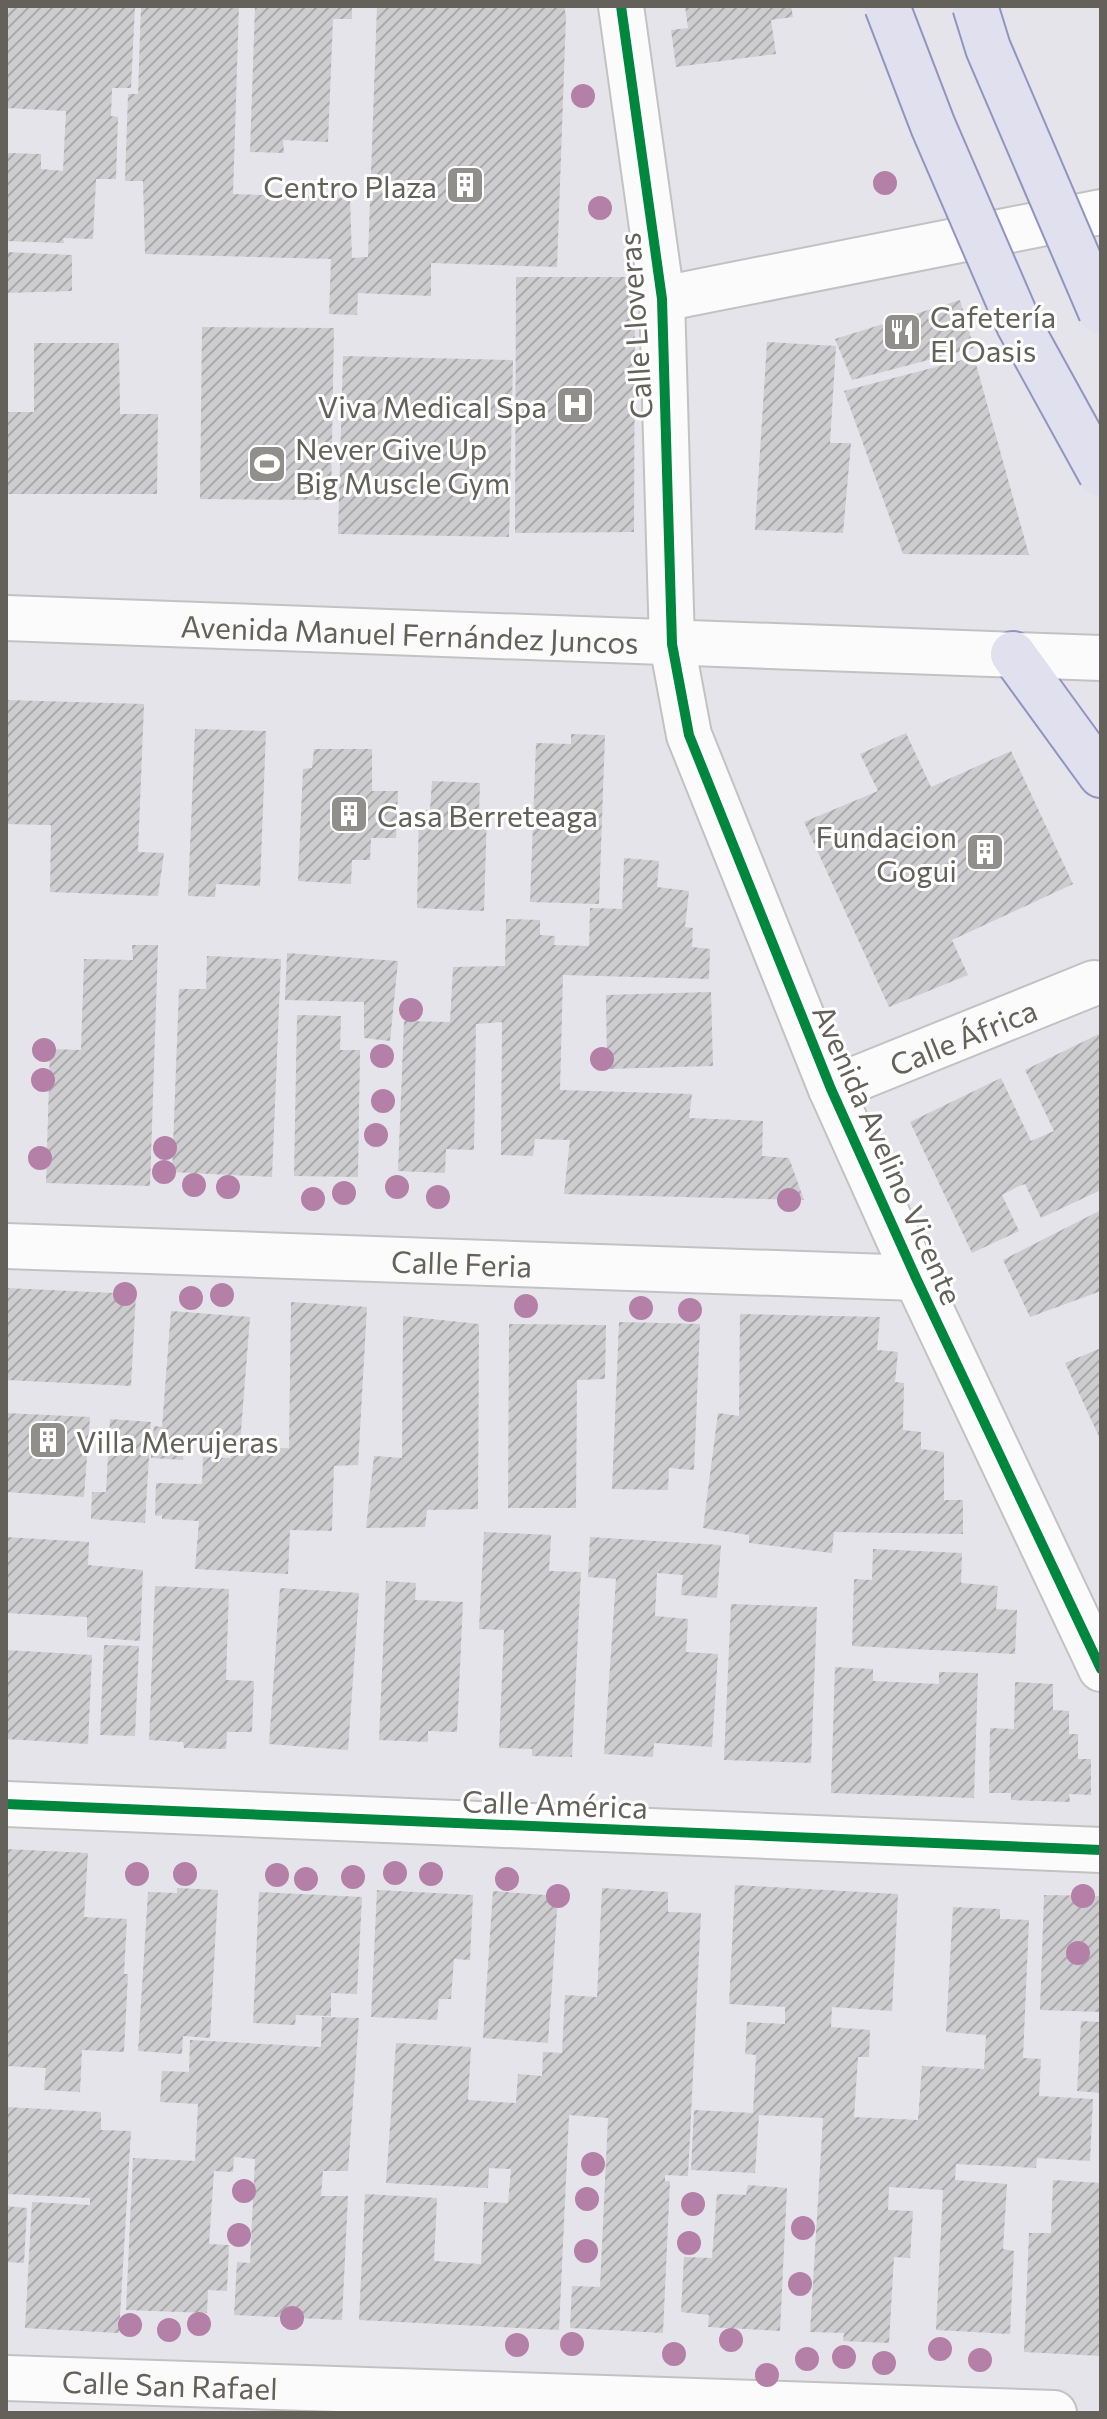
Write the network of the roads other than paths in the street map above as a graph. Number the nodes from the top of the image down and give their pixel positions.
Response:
1 (621, 6) edge
2 (887, 6) edge
3 (975, 6) edge
4 (1101, 212) edge
5 (662, 299) junction
6 (1101, 312) edge
7 (1101, 474) edge
8 (6, 618) edge
9 (672, 644) junction
10 (1013, 654) junction
11 (1101, 658) edge
12 (1101, 775) edge
13 (1094, 983) dead end
14 (831, 1089) junction
15 (6, 1246) edge
16 (916, 1278) junction
17 (1101, 1669) edge
18 (6, 1804) edge
19 (1101, 1850) edge
20 (6, 2378) edge
21 (1054, 2413) edge

1 - 5 street, Calle Lloveras
2 - 7 highway, bridge
3 - 6 highway, bridge
4 - 5 street
5 - 9 street, Calle Lloveras
8 - 9 street, Avenida Manuel Fernández Juncos
9 - 10 street, Avenida Manuel Fernández Juncos
9 - 14 street, Avenida Avelino Vicente
10 - 11 street, Avenida Manuel Fernández Juncos
10 - 12 highway
13 - 14 street, Calle África
14 - 16 street, Avenida Avelino Vicente
15 - 16 street, Calle Feria
16 - 17 street, Avenida Avelino Vicente
18 - 19 street, Calle América
20 - 21 street, Calle San Rafael

